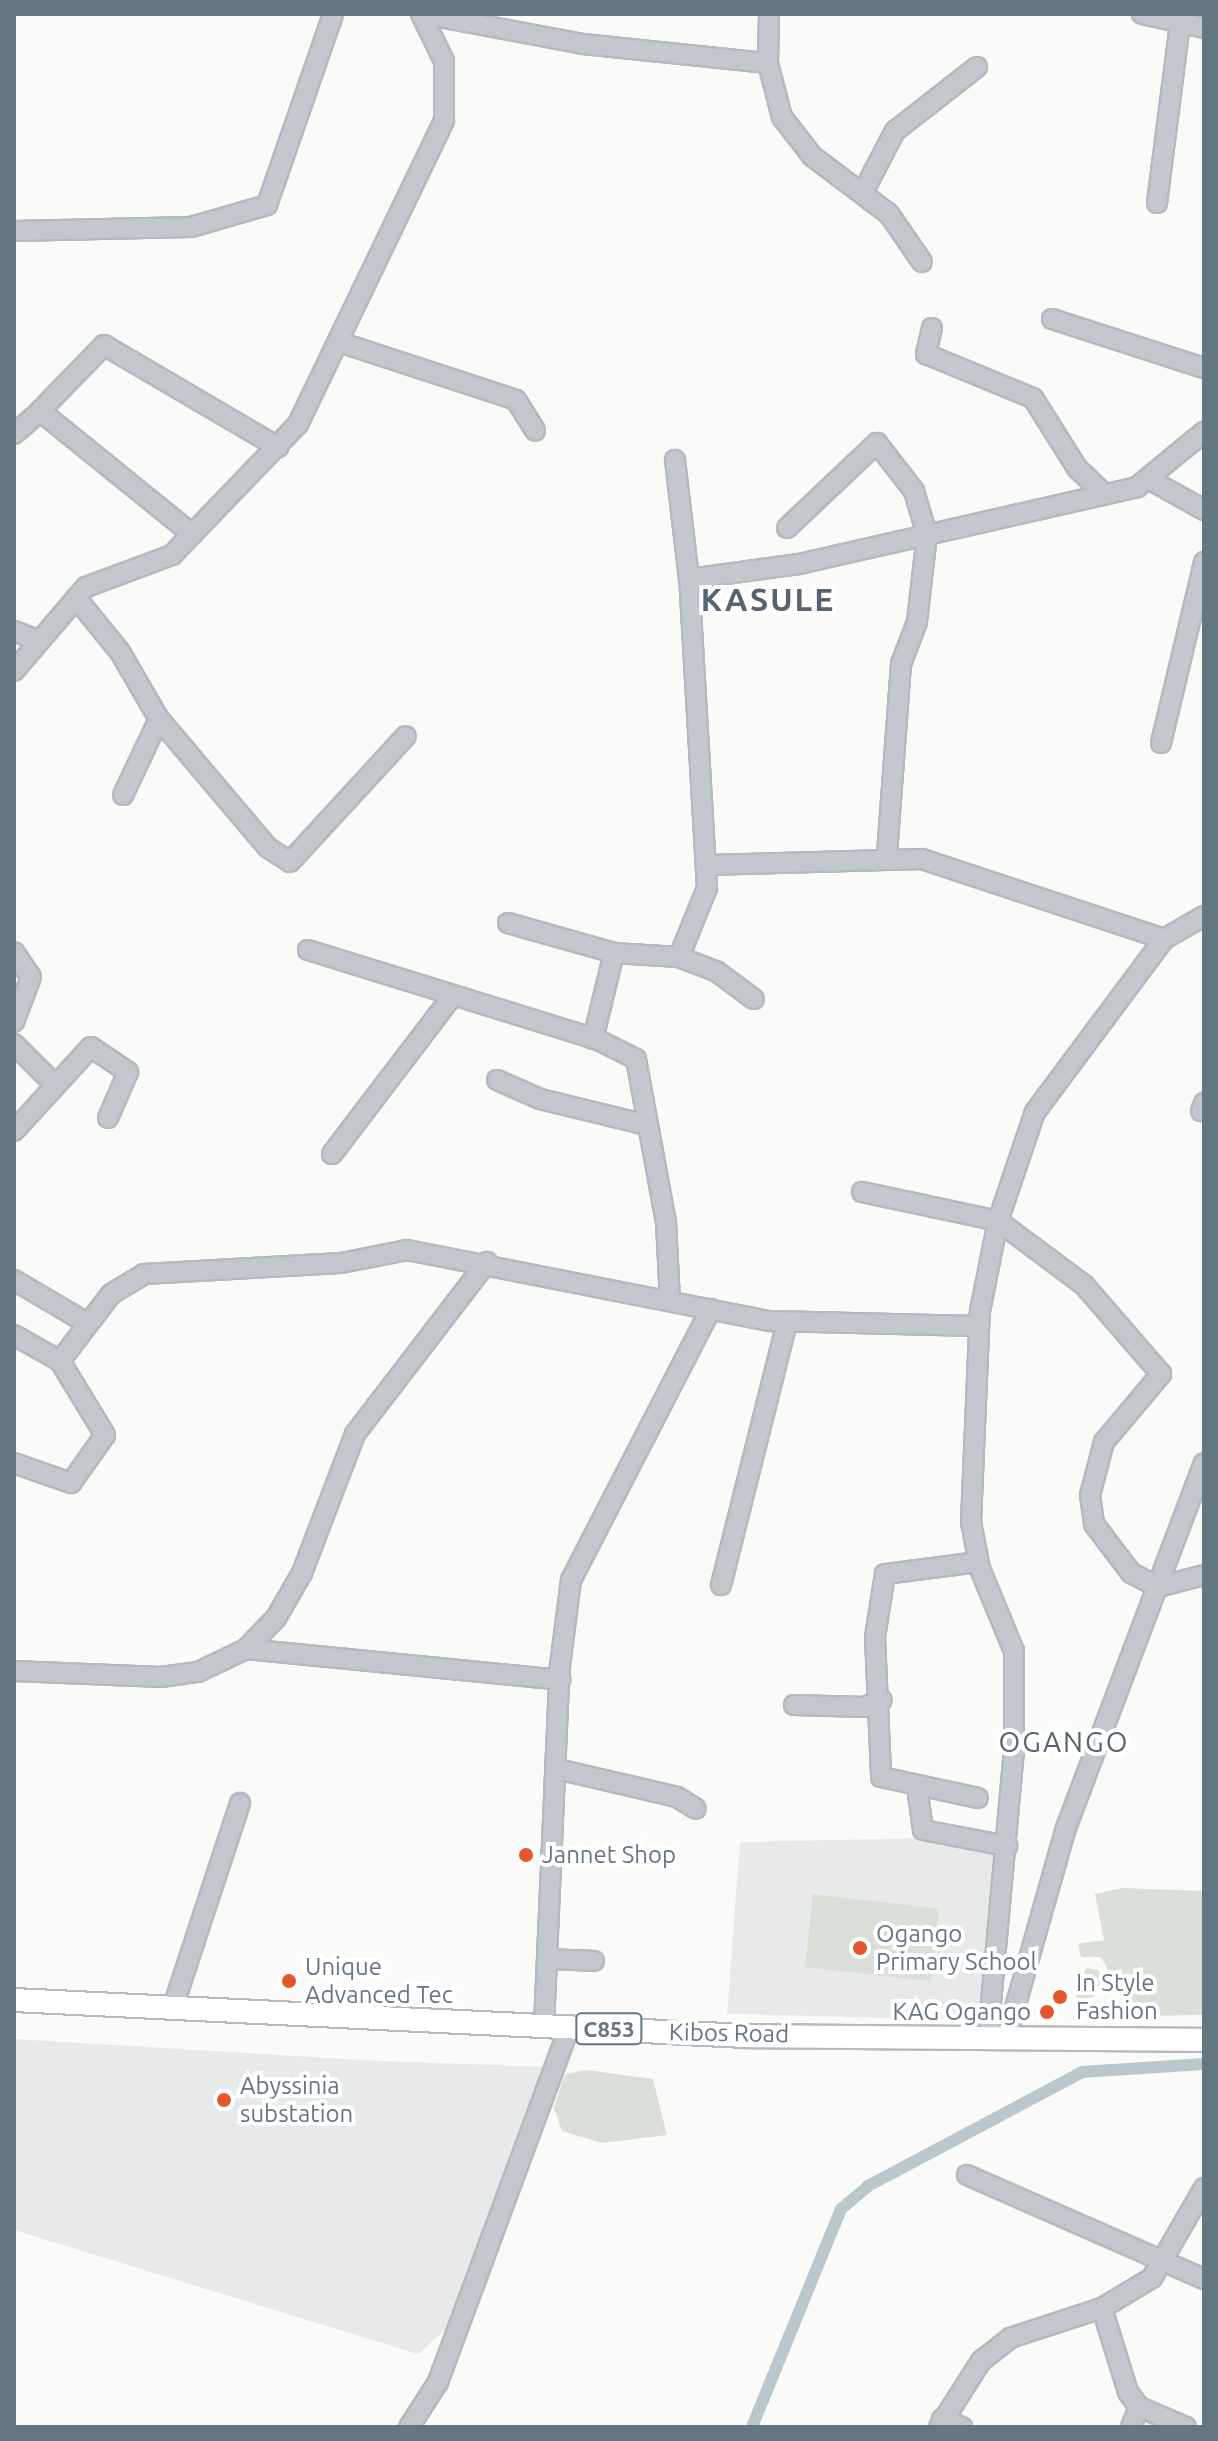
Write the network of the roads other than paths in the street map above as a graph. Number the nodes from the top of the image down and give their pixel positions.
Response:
1 (333, 14) edge
2 (422, 14) edge
3 (769, 14) edge
4 (1142, 14) edge
5 (1180, 24) junction
6 (1204, 28) edge
7 (768, 63) junction
8 (977, 67) dead end
9 (863, 192) junction
10 (1157, 203) dead end
11 (14, 231) edge
12 (922, 262) dead end
13 (1052, 319) dead end
14 (932, 328) dead end
15 (339, 342) junction
16 (1204, 368) edge
17 (40, 411) junction
18 (535, 430) dead end
19 (1204, 432) edge
20 (14, 434) edge
21 (278, 447) junction
22 (675, 460) dead end
23 (1152, 481) junction
24 (1104, 494) junction
25 (1204, 510) edge
26 (787, 528) dead end
27 (192, 534) junction
28 (927, 535) junction
29 (1204, 562) edge
30 (689, 579) junction
31 (76, 598) junction
32 (14, 631) edge
33 (38, 640) junction
34 (14, 671) edge
35 (159, 719) junction
36 (406, 736) dead end
37 (1161, 743) dead end
38 (123, 795) dead end
39 (887, 856) junction
40 (708, 865) junction
41 (1204, 916) edge
42 (508, 923) dead end
43 (1164, 939) junction
44 (308, 950) dead end
45 (14, 952) edge
46 (614, 953) junction
47 (679, 957) junction
48 (450, 999) junction
49 (754, 999) dead end
50 (14, 1022) edge
51 (593, 1039) junction
52 (14, 1044) edge
53 (497, 1080) dead end
54 (56, 1086) junction
55 (108, 1118) dead end
56 (647, 1125) junction
57 (14, 1131) edge
58 (332, 1154) dead end
59 (862, 1192) dead end
60 (998, 1221) junction
61 (487, 1262) junction
62 (14, 1280) edge
63 (670, 1300) junction
64 (711, 1309) junction
65 (87, 1323) junction
66 (787, 1323) junction
67 (978, 1326) junction
68 (14, 1335) edge
69 (60, 1361) junction
70 (14, 1463) edge
71 (1204, 1463) edge
72 (978, 1562) junction
73 (1204, 1575) edge
74 (721, 1585) dead end
75 (1158, 1587) junction
76 (246, 1649) junction
77 (14, 1671) edge
78 (560, 1680) junction
79 (882, 1700) junction
80 (794, 1705) dead end
81 (557, 1769) junction
82 (917, 1787) junction
83 (978, 1798) dead end
84 (240, 1803) dead end
85 (696, 1809) dead end
86 (1007, 1846) junction
87 (547, 1959) junction
88 (594, 1961) dead end
89 (14, 2000) edge
90 (172, 2010) junction
91 (544, 2026) junction
92 (569, 2027) junction
93 (997, 2036) junction
94 (1204, 2040) edge
95 (967, 2175) dead end
96 (1204, 2188) edge
97 (1166, 2263) junction
98 (1204, 2279) edge
99 (1102, 2308) junction
100 (1139, 2407) junction
101 (940, 2423) edge
102 (409, 2427) edge
103 (962, 2427) edge
104 (1131, 2427) edge
105 (1186, 2427) edge

1 - 11 street
2 - 7 street
2 - 15 street
3 - 7 street
4 - 5 street
5 - 6 street
5 - 10 street
7 - 9 street
8 - 9 street
9 - 12 street
13 - 16 street
14 - 24 street
15 - 18 street
15 - 21 street
17 - 20 street
17 - 21 street
17 - 27 street
19 - 23 street
21 - 27 street
22 - 30 street
23 - 24 street
23 - 25 street
24 - 28 street
26 - 28 street
27 - 31 street
28 - 30 street
28 - 39 street
29 - 37 street
30 - 40 street
31 - 33 street
31 - 35 street
32 - 33 street
33 - 34 street
35 - 36 street
35 - 38 street
39 - 40 street
39 - 43 street
40 - 47 street
41 - 43 street
42 - 46 street
43 - 60 street
44 - 48 street
45 - 50 street
46 - 47 street
46 - 51 street
47 - 49 street
48 - 51 street
48 - 58 street
51 - 56 street
52 - 54 street
53 - 56 street
54 - 55 street
54 - 57 street
56 - 63 street
59 - 60 street
60 - 67 street
60 - 75 street
61 - 63 street
61 - 65 street
61 - 76 street
62 - 65 street
63 - 64 street
64 - 66 street
64 - 78 street
65 - 69 street
66 - 67 street
66 - 74 street
67 - 72 street
68 - 69 street
69 - 70 street
71 - 75 street
72 - 79 street
72 - 86 street
73 - 75 street
75 - 93 street
76 - 77 street
76 - 78 street
78 - 81 street
79 - 80 street
79 - 82 street
81 - 85 street
81 - 87 street
82 - 83 street
82 - 86 street
84 - 90 street
86 - 93 street
87 - 88 street
87 - 91 street
89 - 90 main road, Kibos Road / C853
90 - 91 main road, Kibos Road / C853
91 - 92 main road, Kibos Road / C853
92 - 93 main road, Kibos Road / C853
92 - 102 street
93 - 94 main road, Kibos Road / C853
95 - 97 street
96 - 97 street
97 - 98 street
97 - 99 street
99 - 100 street
99 - 101 street
100 - 104 street
100 - 105 street
101 - 103 street

